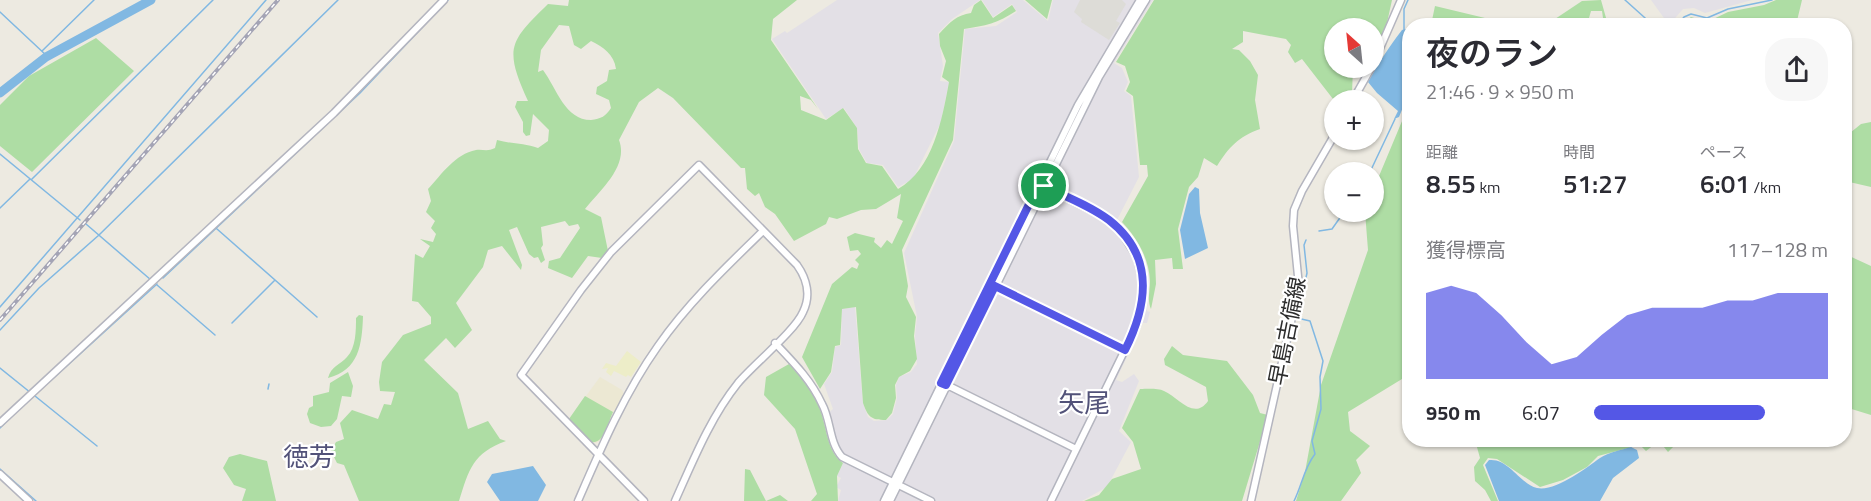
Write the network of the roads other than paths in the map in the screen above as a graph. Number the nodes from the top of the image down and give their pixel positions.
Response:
1 (444, 0) edge
2 (1140, 0) edge
3 (1146, 0) edge
4 (1401, 0) edge
5 (1384, 39) edge
6 (1326, 150) edge
7 (1042, 185) junction
8 (763, 231) junction
9 (992, 285) junction
10 (775, 343) junction
11 (1125, 350) junction
12 (944, 384) junction
13 (0, 423) edge
14 (1076, 449) junction
15 (598, 456) junction
16 (0, 474) edge
17 (895, 483) junction
18 (29, 501) edge
19 (578, 501) edge
20 (644, 501) edge
21 (675, 501) edge
22 (884, 501) edge
23 (890, 501) edge
24 (931, 501) edge
25 (1051, 501) edge
26 (1251, 501) edge

1 - 13 street
2 - 7 street
3 - 7 street
4 - 5 street
6 - 26 street, 早島吉備線
7 - 9 street
7 - 11 street
8 - 10 street
8 - 15 street
8 - 15 street
9 - 11 street
9 - 12 street
10 - 17 street
10 - 21 street
11 - 14 street
12 - 14 street
12 - 17 street
14 - 25 street
15 - 19 street
15 - 20 street
16 - 18 street
17 - 22 street
17 - 23 street
17 - 24 street

